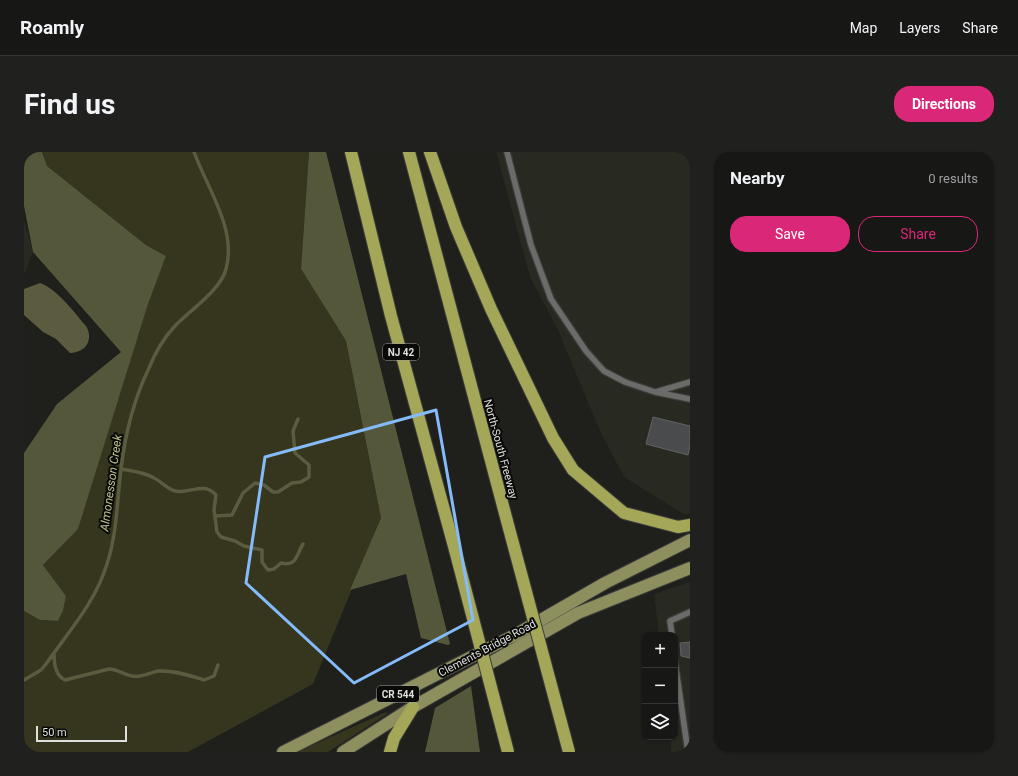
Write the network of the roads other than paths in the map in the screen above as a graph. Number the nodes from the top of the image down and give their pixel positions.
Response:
1 (351, 152) edge
2 (409, 152) edge
3 (430, 152) edge
4 (507, 152) edge
5 (690, 382) edge
6 (655, 392) junction
7 (690, 399) edge
8 (690, 525) edge
9 (690, 540) edge
10 (690, 568) edge
11 (690, 612) edge
12 (672, 632) edge
13 (676, 668) edge
14 (413, 707) junction
15 (283, 752) edge
16 (343, 752) edge
17 (390, 752) edge
18 (508, 752) edge
19 (569, 752) edge
20 (688, 752) edge

1 - 18 highway, NJ 42, bridge
2 - 19 highway, North-South Freeway, bridge
3 - 8 highway
4 - 6 lane
5 - 6 lane
6 - 7 lane
9 - 15 main road, Clements Bridge Road / CR 544
10 - 14 main road, Clements Bridge Road / CR 544
11 - 12 lane
13 - 20 lane
14 - 16 main road, Clements Bridge Road / CR 544
14 - 17 highway

